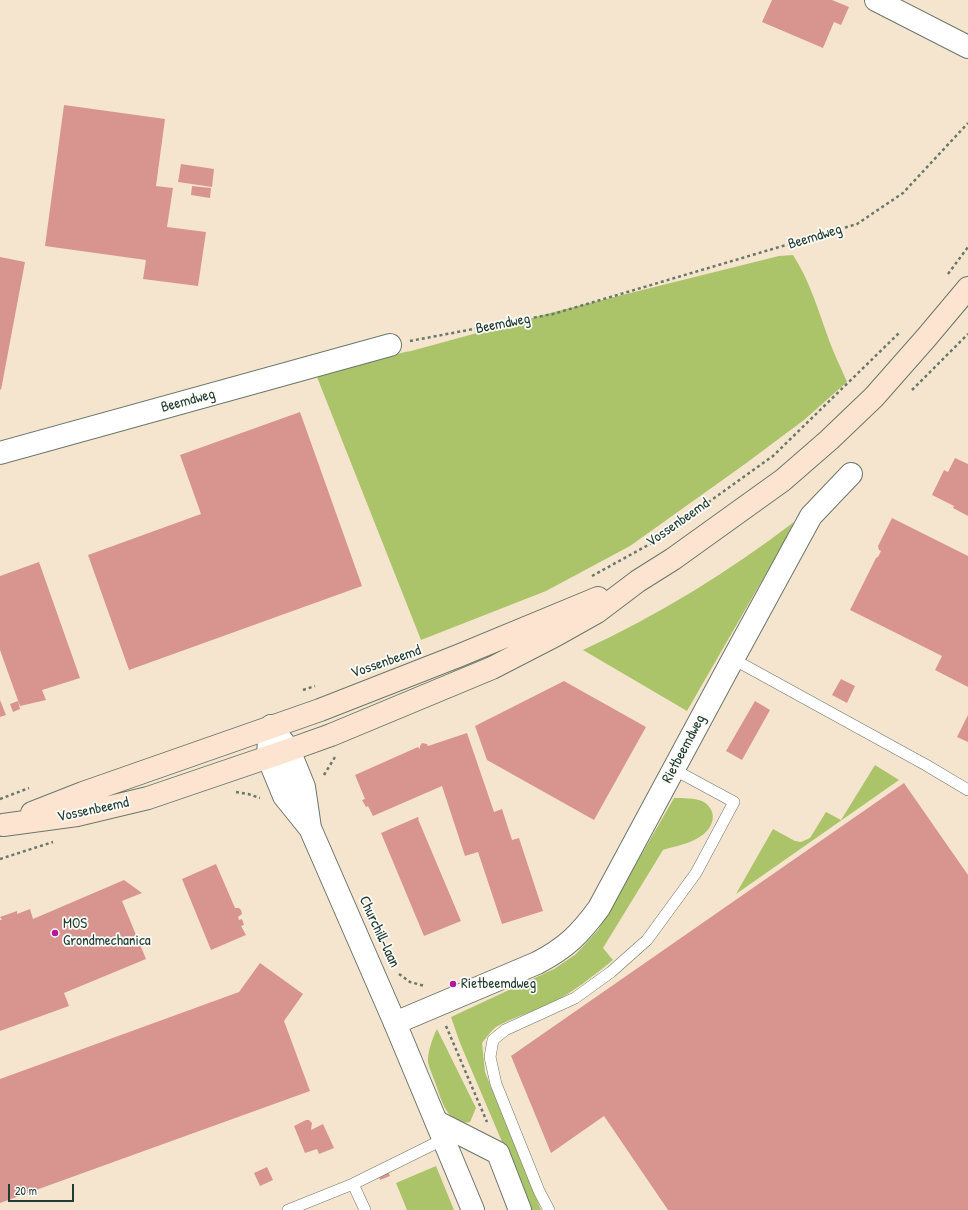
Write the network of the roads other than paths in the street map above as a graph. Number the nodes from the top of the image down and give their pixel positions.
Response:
1 (876, 0) edge
2 (968, 47) edge
3 (968, 288) edge
4 (390, 345) road end
5 (0, 453) edge
6 (851, 474) dead end
7 (638, 582) junction
8 (733, 659) junction
9 (271, 726) junction
10 (289, 750) junction
11 (268, 757) junction
12 (673, 769) junction
13 (968, 790) edge
14 (2, 826) edge
15 (310, 828) junction
16 (396, 1023) junction
17 (440, 1130) junction
18 (353, 1184) junction
19 (288, 1210) edge
20 (364, 1210) edge
21 (473, 1210) edge
22 (520, 1210) edge
23 (549, 1210) edge

1 - 2 street
3 - 7 main road, Vossenbeemd
4 - 5 street, Beemdweg
6 - 8 street, Rietbeemdweg
7 - 9 main road, Vossenbeemd
7 - 10 main road, Vossenbeemd
8 - 12 street, Rietbeemdweg
8 - 13 lane
9 - 10 street, Churchill-laan
9 - 11 street, Churchill-laan
9 - 14 main road, Vossenbeemd
10 - 11 main road, Vossenbeemd
10 - 15 street, Churchill-laan
11 - 14 main road, Vossenbeemd
11 - 15 street, Churchill-laan
12 - 16 street, Rietbeemdweg
12 - 23 lane
15 - 16 street, Churchill-laan
16 - 17 street, Churchill-laan
17 - 18 lane
17 - 21 street, Churchill-laan
17 - 22 street
18 - 19 lane
18 - 20 lane

